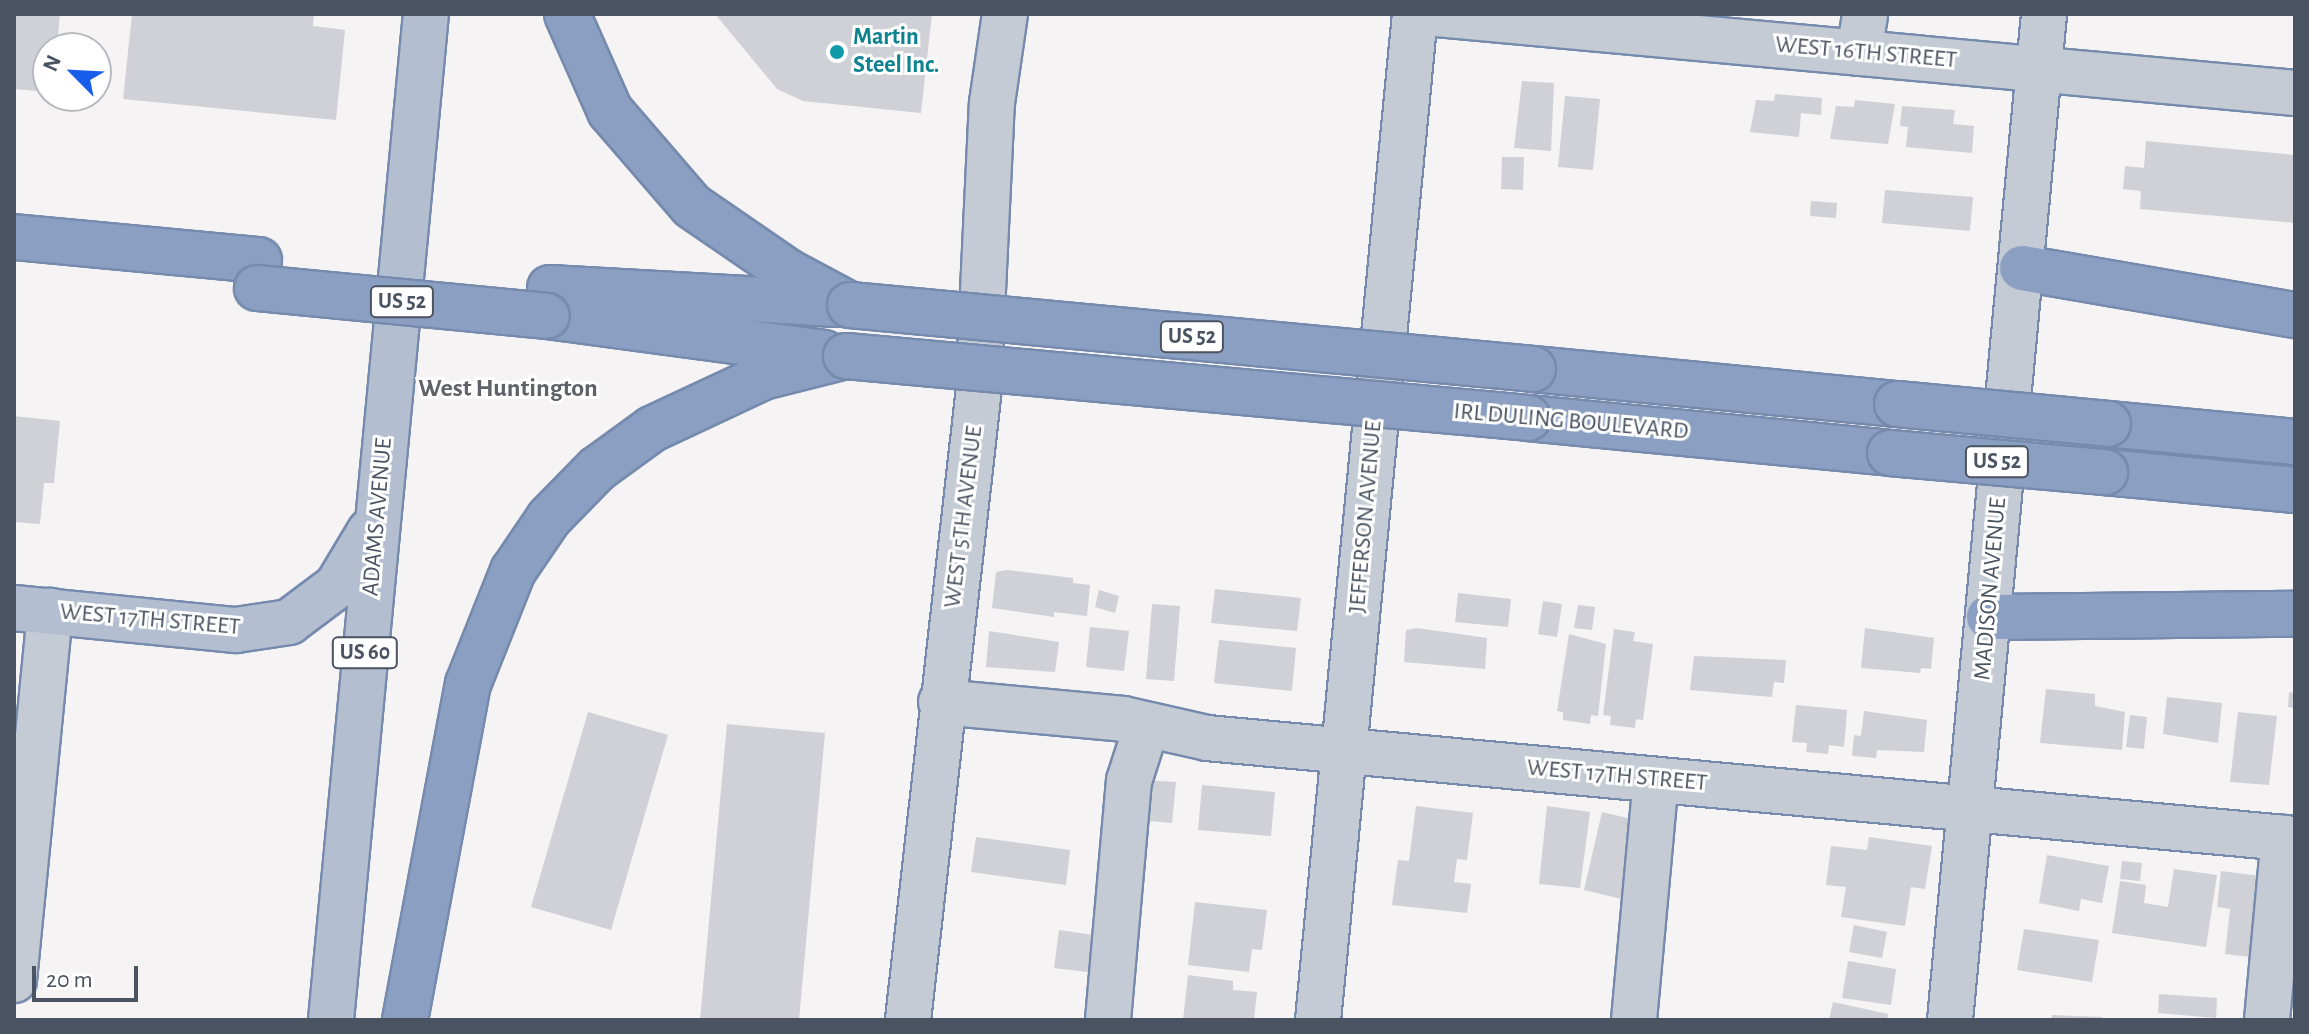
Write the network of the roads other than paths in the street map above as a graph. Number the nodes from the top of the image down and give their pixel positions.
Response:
1 (398, 14) edge
2 (426, 14) edge
3 (567, 14) edge
4 (1005, 14) edge
5 (1415, 14) edge
6 (1437, 14) edge
7 (2044, 14) edge
8 (1730, 27) edge
9 (1862, 33) edge
10 (2039, 69) junction
11 (2295, 93) edge
12 (14, 237) edge
13 (14, 265) edge
14 (2022, 268) junction
15 (258, 274) junction
16 (399, 287) junction
17 (548, 302) junction
18 (850, 305) junction
19 (2295, 315) edge
20 (846, 356) junction
21 (2295, 442) edge
22 (2295, 490) edge
23 (378, 518) junction
24 (32, 609) edge
25 (2295, 614) edge
26 (1989, 617) junction
27 (941, 702) junction
28 (1147, 725) junction
29 (1344, 751) junction
30 (1656, 780) junction
31 (1970, 810) junction
32 (2290, 839) edge
33 (14, 980) edge
34 (331, 1020) edge
35 (405, 1020) edge
36 (908, 1020) edge
37 (1108, 1020) edge
38 (1318, 1020) edge
39 (1634, 1020) edge
40 (1950, 1020) edge
41 (2267, 1020) edge

1 - 16 main road
2 - 16 main road, ADAMS AVENUE / US 60
3 - 18 highway
4 - 27 street, WEST 5TH AVENUE
5 - 29 street, JEFFERSON AVENUE
6 - 8 street, WEST 16TH STREET
7 - 10 street, MADISON AVENUE
8 - 9 street, WEST 16TH STREET
9 - 10 street, WEST 16TH STREET
10 - 11 street, WEST 16TH STREET
10 - 14 street, MADISON AVENUE
12 - 15 highway, US 52
13 - 15 highway, US 52
14 - 19 highway
14 - 26 street, MADISON AVENUE
15 - 17 highway, US 52
16 - 23 main road, ADAMS AVENUE / US 60
17 - 18 highway, US 52
17 - 20 highway, US 52
18 - 21 highway, IRL DULING BOULEVARD / US 52, bridge
20 - 22 highway, IRL DULING BOULEVARD / US 52, bridge
20 - 35 highway
23 - 24 main road, WEST 17TH STREET
23 - 34 main road, ADAMS AVENUE / US 60
24 - 33 street
25 - 26 highway
26 - 31 street, MADISON AVENUE
27 - 28 street, WEST 17TH STREET
27 - 36 street, WEST 5TH AVENUE
28 - 29 street, WEST 17TH STREET
28 - 37 street
29 - 30 street, WEST 17TH STREET
29 - 38 street, JEFFERSON AVENUE
30 - 31 street, WEST 17TH STREET
30 - 39 street
31 - 32 street, WEST 17TH STREET
31 - 40 street, MADISON AVENUE
32 - 41 street

